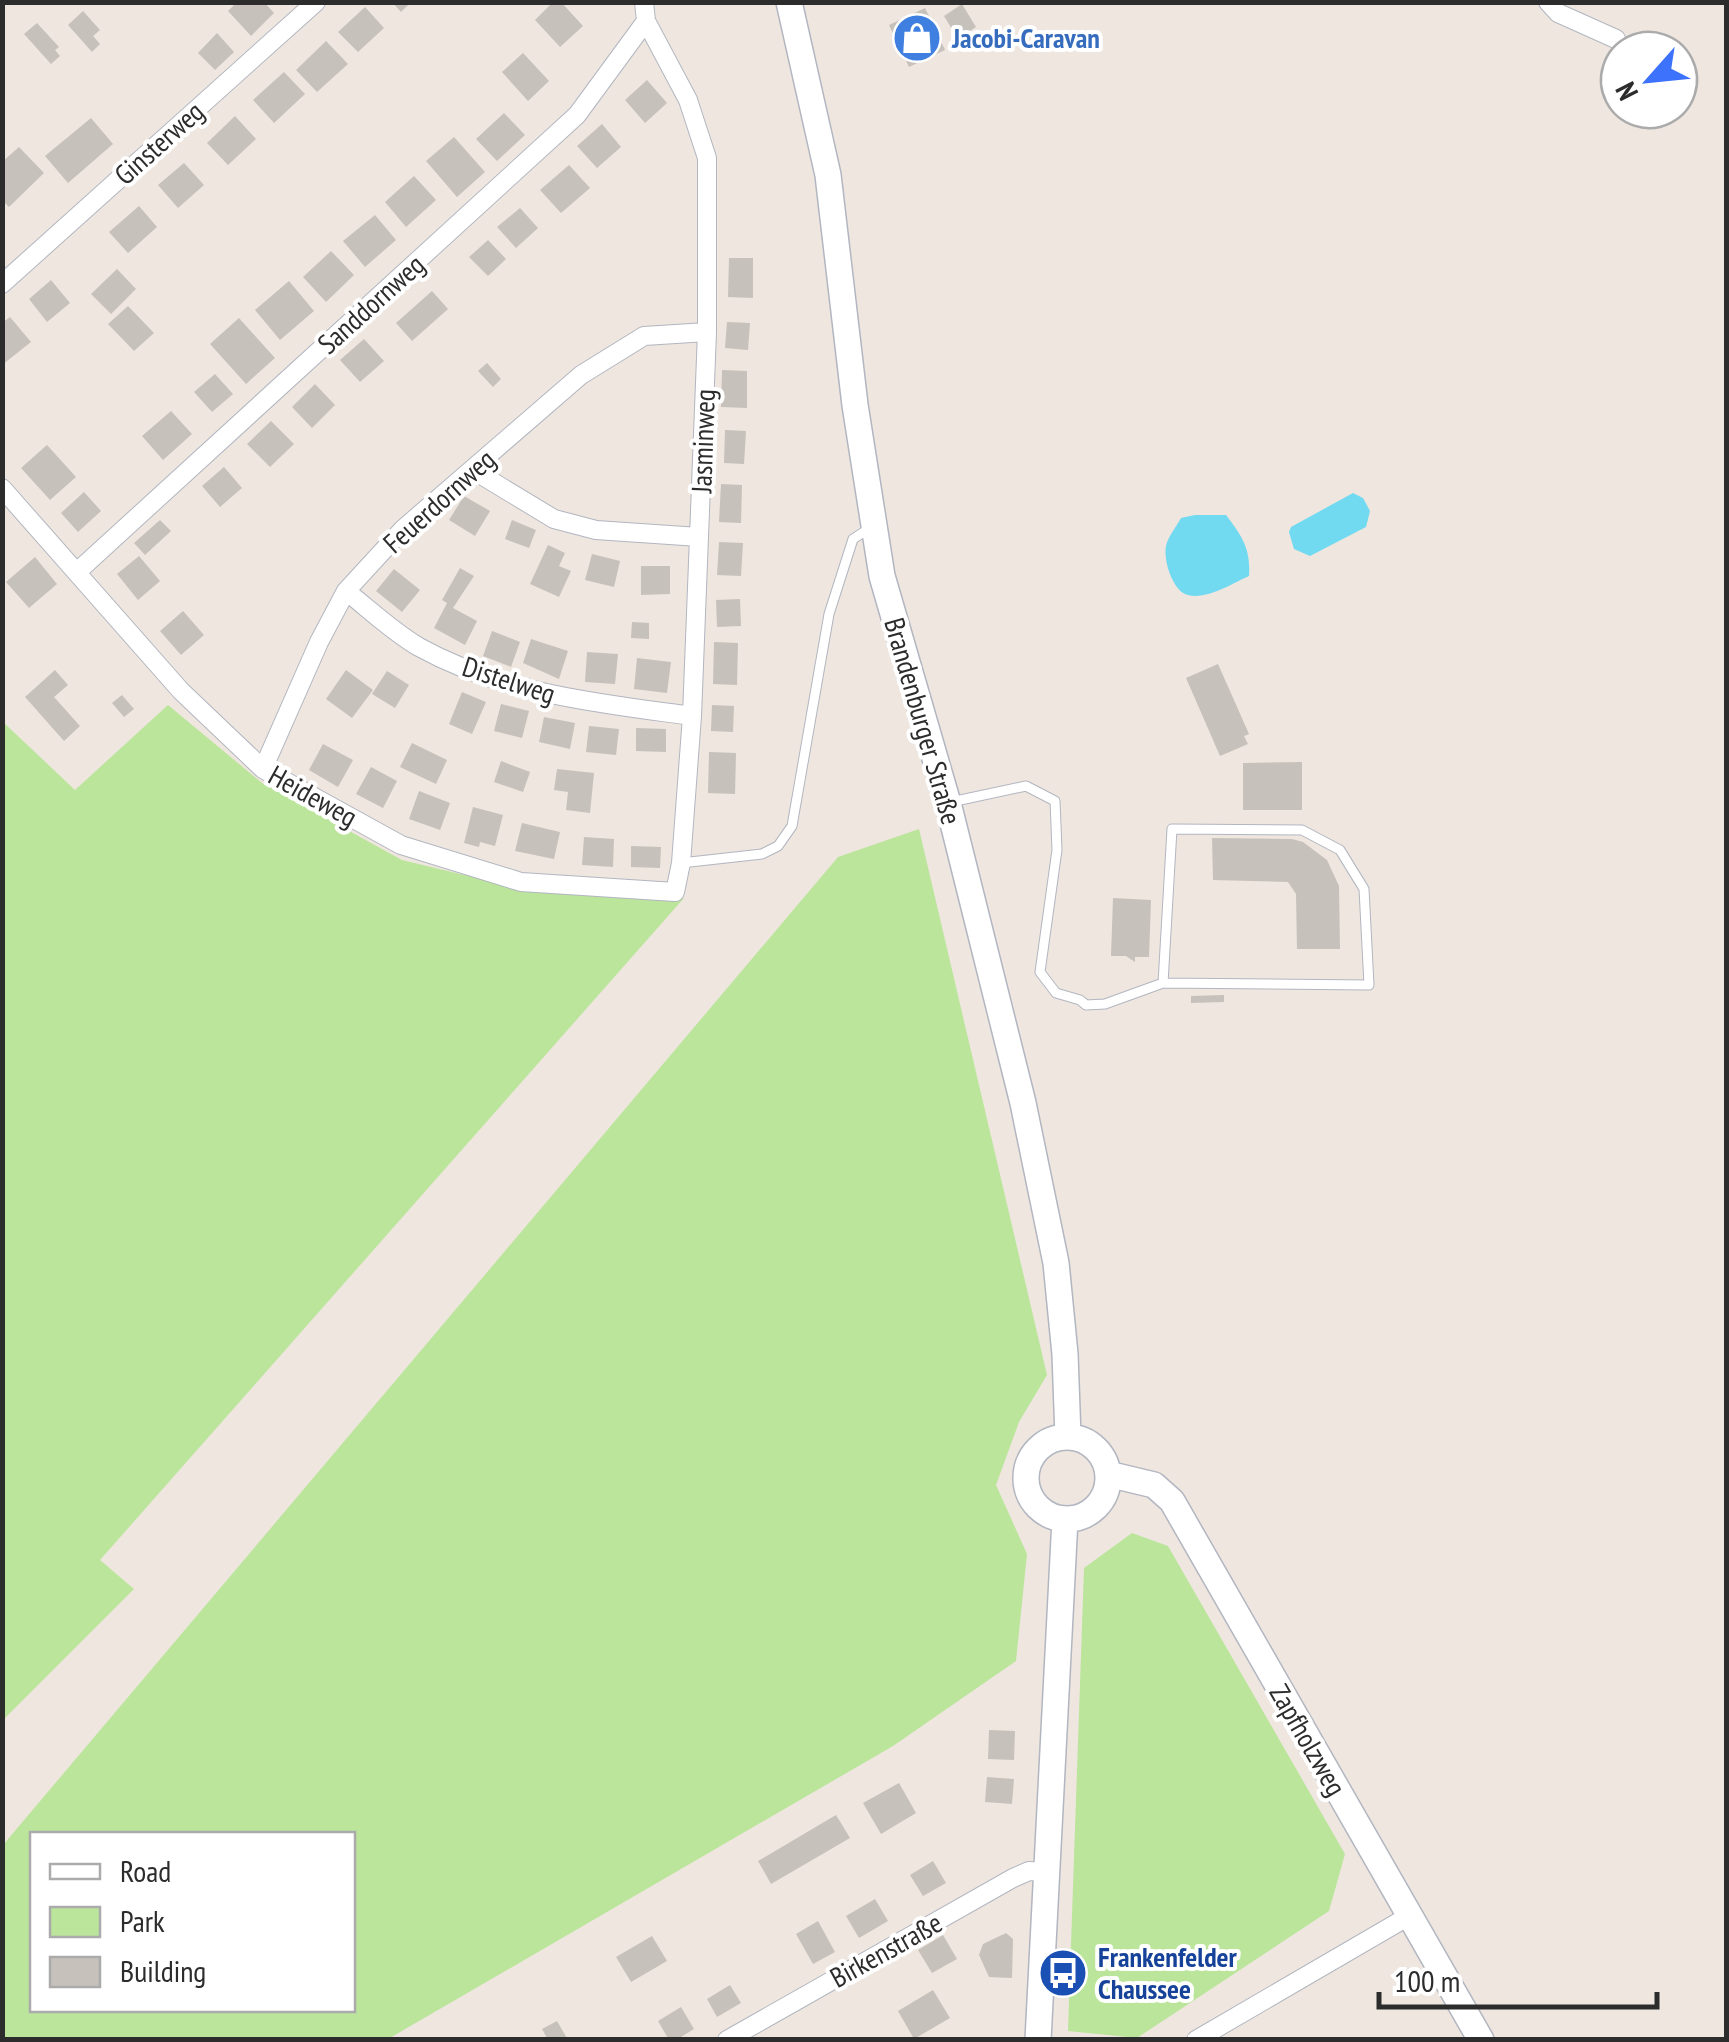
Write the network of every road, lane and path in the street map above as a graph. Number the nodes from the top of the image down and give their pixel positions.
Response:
1 (316, 2) edge
2 (789, 2) edge
3 (1548, 2) edge
4 (645, 12) edge
5 (1599, 31) edge
6 (2, 284) edge
7 (707, 332) junction
8 (473, 470) junction
9 (2, 488) edge
10 (872, 527) junction
11 (699, 538) junction
12 (78, 571) junction
13 (346, 591) junction
14 (692, 716) junction
15 (263, 770) junction
16 (948, 803) junction
17 (682, 864) junction
18 (675, 892) joint
19 (1164, 983) junction
20 (1068, 1437) junction
21 (1108, 1474) junction
22 (1065, 1518) junction
23 (1047, 1872) junction
24 (1409, 1916) junction
25 (727, 2040) edge
26 (1038, 2040) edge
27 (1196, 2040) edge
28 (1481, 2040) edge

1 - 6 street, Ginsterweg
2 - 10 street, Brandenburger Straße
3 - 5 street
4 - 7 street, Jasminweg
4 - 12 street, Sanddornweg
7 - 8 street, Feuerdornweg
7 - 11 street, Jasminweg
8 - 11 street
8 - 13 street, Feuerdornweg
9 - 12 street, Heideweg
10 - 16 street, Brandenburger Straße
10 - 17 lane
11 - 14 street, Jasminweg
12 - 15 street, Heideweg
13 - 14 street, Distelweg
13 - 15 street, Feuerdornweg
14 - 17 street, Jasminweg
15 - 18 street, Heideweg
16 - 19 lane
16 - 20 street, Brandenburger Straße
17 - 18 street, Jasminweg
19 - 19 lane
20 - 21 street
20 - 22 street
21 - 22 street
21 - 24 street, Zapfholzweg
22 - 23 street
23 - 25 street, Birkenstraße
23 - 26 street
24 - 27 street
24 - 28 street, Zapfholzweg

